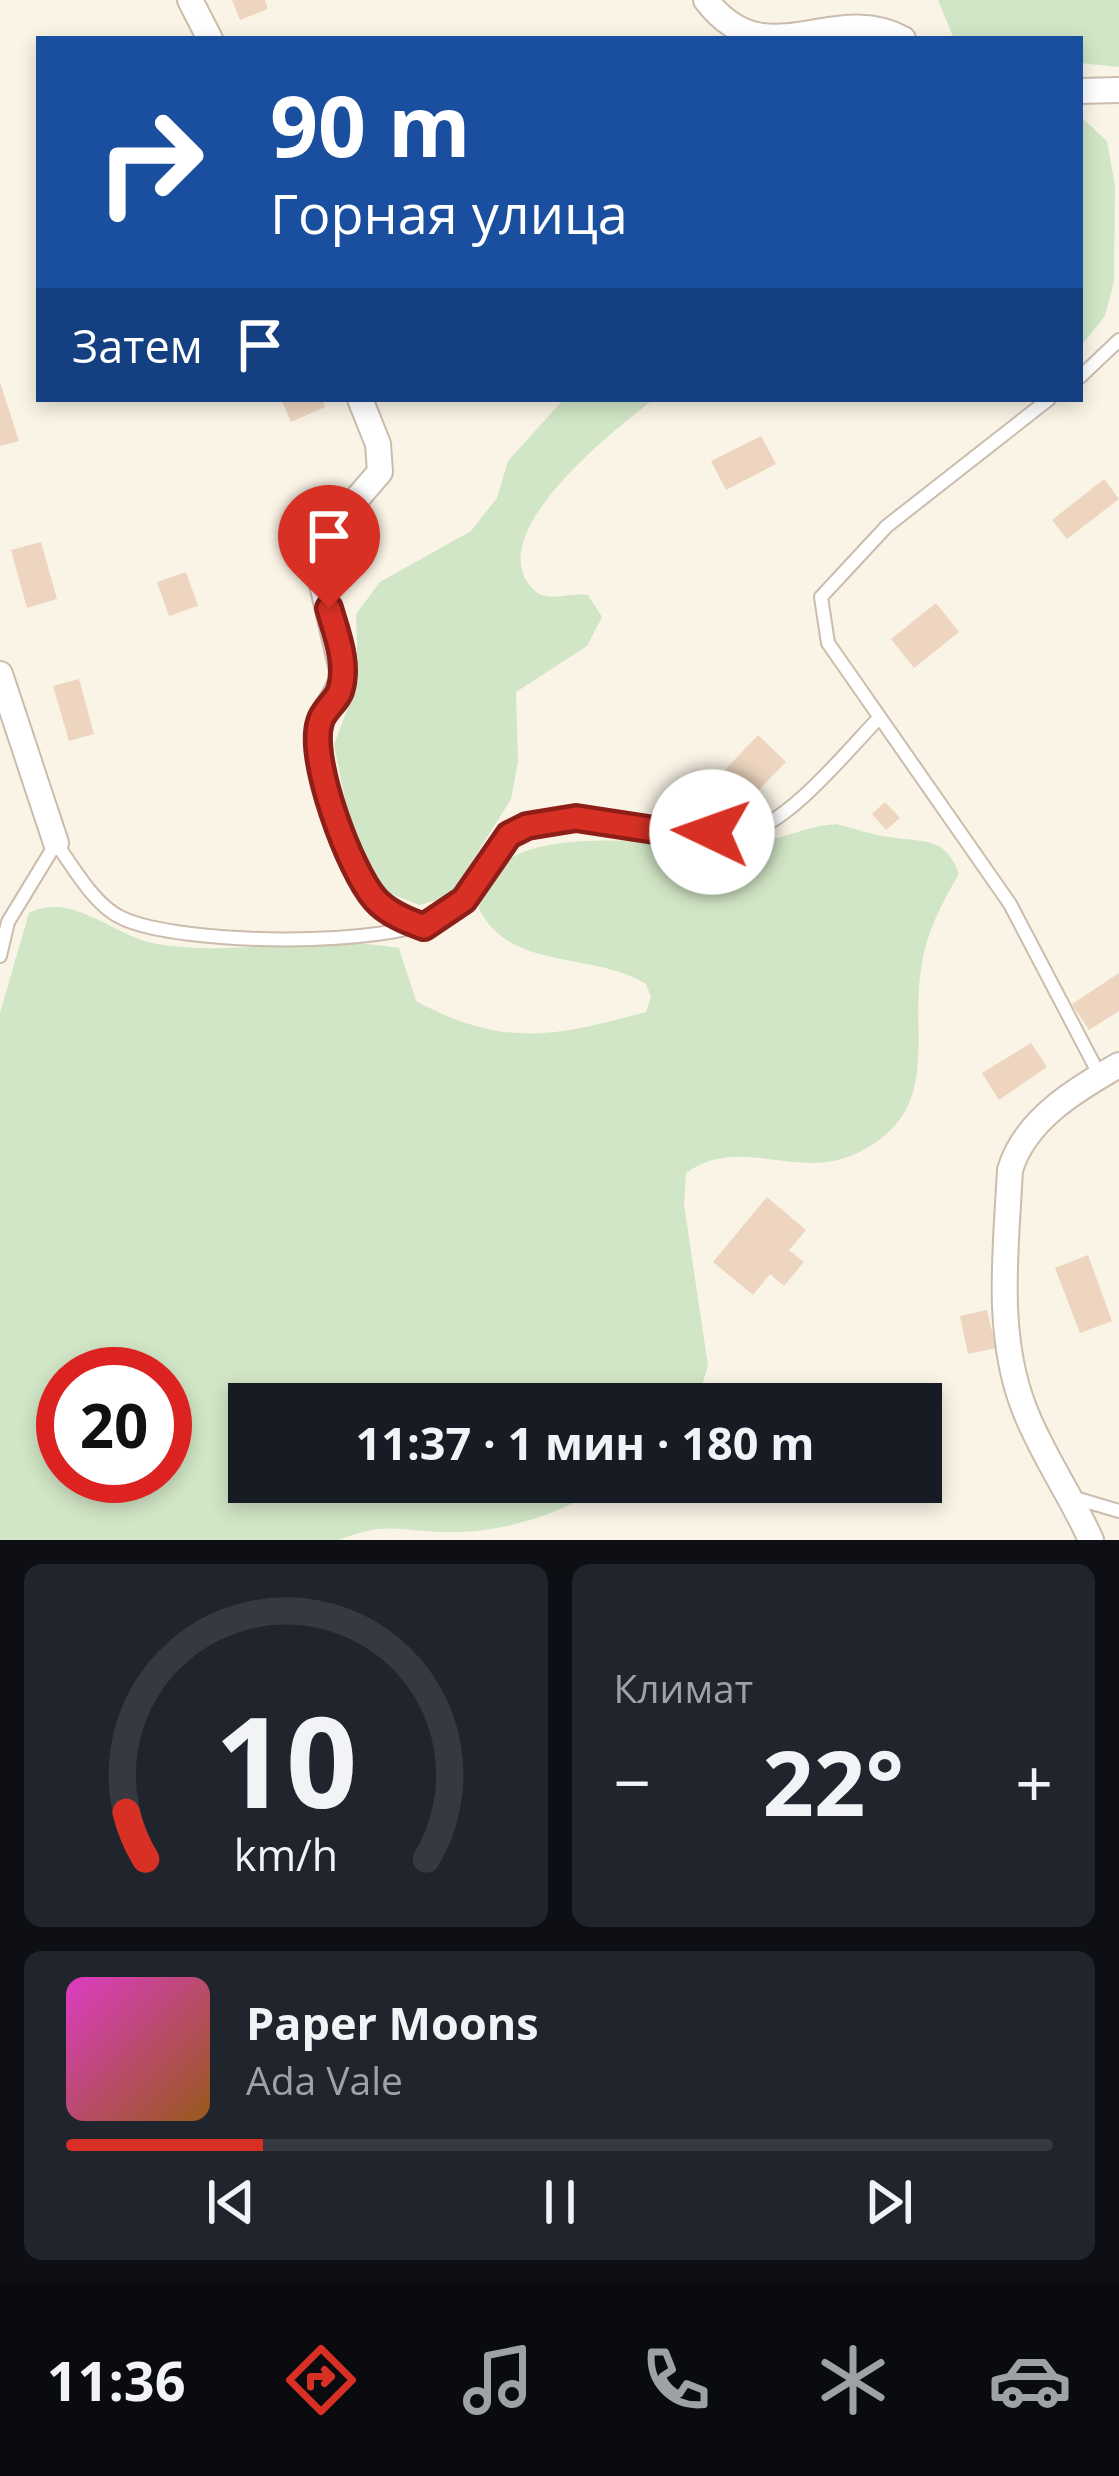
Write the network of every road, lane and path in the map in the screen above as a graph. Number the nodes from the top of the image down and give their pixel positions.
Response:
1 (190, 0) edge
2 (706, 0) edge
3 (208, 36) edge
4 (899, 36) edge
5 (1118, 90) edge
6 (1083, 91) edge
7 (1119, 103) edge
8 (1119, 340) edge
9 (1083, 374) edge
10 (361, 402) edge
11 (1045, 402) edge
12 (0, 674) edge
13 (878, 719) junction
14 (56, 843) junction
15 (424, 927) junction
16 (0, 956) edge
17 (1109, 1070) edge
18 (1067, 1495) junction
19 (1119, 1511) edge
20 (1091, 1540) edge

1 - 3 street
2 - 4 street
5 - 6 street
5 - 7 lane
8 - 9 lane
10 - 15 street
11 - 13 lane
12 - 14 street
13 - 15 lane
13 - 17 lane
14 - 15 lane
14 - 16 lane
17 - 18 street
18 - 19 lane
18 - 20 street

